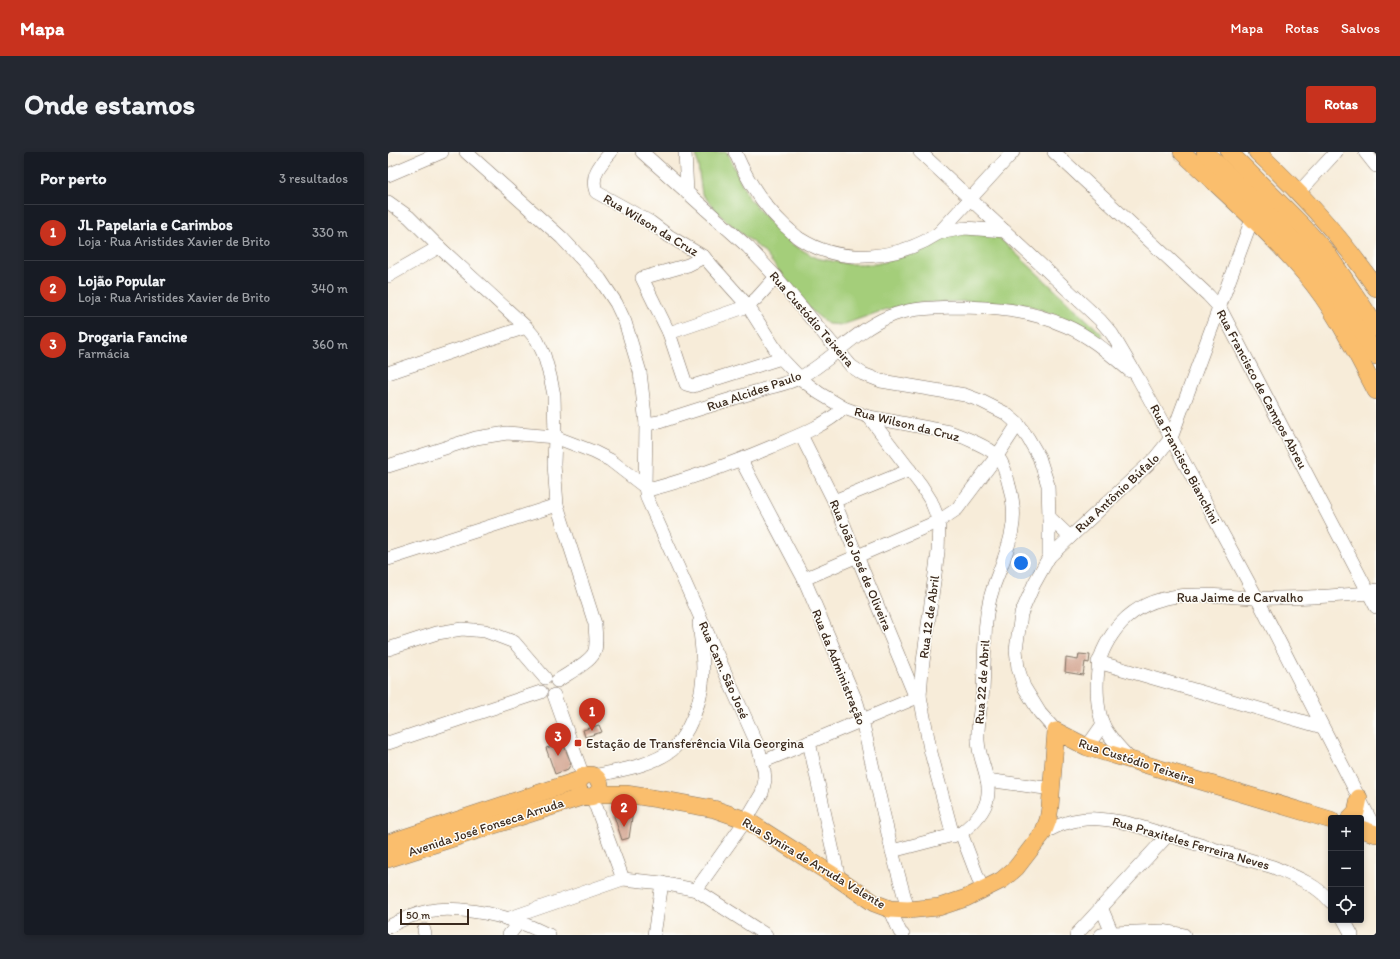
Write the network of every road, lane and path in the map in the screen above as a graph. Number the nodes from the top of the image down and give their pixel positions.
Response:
1 (442, 152) edge
2 (466, 152) edge
3 (611, 152) edge
4 (642, 152) edge
5 (685, 152) edge
6 (735, 152) edge
7 (920, 152) edge
8 (1013, 152) edge
9 (1054, 152) edge
10 (1182, 152) edge
11 (1205, 152) edge
12 (1229, 152) edge
13 (1257, 152) edge
14 (1336, 152) edge
15 (1365, 152) edge
16 (1376, 166) edge
17 (388, 176) edge
18 (1299, 192) junction
19 (688, 193) junction
20 (970, 199) junction
21 (388, 202) edge
22 (1252, 219) junction
23 (1005, 232) junction
24 (939, 233) junction
25 (439, 247) junction
26 (704, 257) junction
27 (388, 276) edge
28 (776, 277) junction
29 (1376, 288) edge
30 (748, 306) junction
31 (1220, 308) junction
32 (526, 327) junction
33 (1376, 328) edge
34 (669, 333) junction
35 (838, 350) junction
36 (1376, 356) edge
37 (781, 358) junction
38 (388, 373) edge
39 (800, 378) junction
40 (1138, 378) junction
41 (1376, 391) edge
42 (844, 408) junction
43 (868, 417) junction
44 (646, 424) junction
45 (1018, 424) junction
46 (801, 435) junction
47 (555, 437) junction
48 (1171, 438) junction
49 (997, 456) junction
50 (741, 460) junction
51 (388, 466) edge
52 (910, 470) junction
53 (645, 487) junction
54 (834, 501) junction
55 (557, 505) junction
56 (1049, 517) junction
57 (939, 521) junction
58 (1070, 537) junction
59 (857, 556) junction
60 (1049, 557) junction
61 (388, 559) edge
62 (804, 579) junction
63 (1372, 592) edge
64 (1257, 598) junction
65 (1376, 607) edge
66 (698, 612) junction
67 (388, 649) edge
68 (721, 662) junction
69 (1098, 662) junction
70 (704, 665) junction
71 (551, 679) junction
72 (541, 692) junction
73 (554, 695) junction
74 (918, 697) junction
75 (862, 720) junction
76 (1103, 724) junction
77 (1322, 727) junction
78 (1056, 731) junction
79 (809, 742) junction
80 (388, 744) edge
81 (1087, 747) junction
82 (1131, 760) junction
83 (762, 762) junction
84 (988, 780) junction
85 (590, 786) junction
86 (1052, 789) junction
87 (1359, 798) junction
88 (1353, 815) edge
89 (1328, 819) edge
90 (746, 820) junction
91 (1364, 830) edge
92 (1376, 832) edge
93 (1043, 833) junction
94 (957, 835) junction
95 (1168, 835) junction
96 (388, 843) edge
97 (892, 851) junction
98 (388, 859) edge
99 (839, 878) junction
100 (623, 879) junction
101 (662, 883) junction
102 (696, 890) junction
103 (983, 891) junction
104 (1328, 899) edge
105 (1101, 907) junction
106 (890, 910) junction
107 (908, 910) junction
108 (513, 920) junction
109 (1346, 923) edge
110 (388, 927) edge
111 (1139, 933) edge
112 (1106, 934) edge
113 (509, 935) edge
114 (549, 935) edge
115 (654, 935) edge
116 (766, 935) edge
117 (903, 935) edge
118 (1076, 935) edge
119 (1184, 935) edge
120 (1352, 935) edge

1 - 17 street
2 - 44 street
3 - 26 street, Rua Wilson da Cruz
4 - 19 street, Rua Custódio Teixeira
5 - 19 street
6 - 24 street
7 - 20 street, Rua Francisco Bianchini
8 - 20 street
9 - 31 street, Rua Francisco de Campos Abreu
10 - 22 main road
11 - 36 main road
12 - 33 main road
13 - 18 main road
14 - 18 street
15 - 16 street
18 - 29 main road
19 - 28 street, Rua Custódio Teixeira
20 - 23 street, Rua Francisco Bianchini
20 - 24 street
21 - 25 street
22 - 31 street, Rua Antônio Búfalo
22 - 41 main road
23 - 24 street
23 - 40 street, Rua Francisco Bianchini
25 - 27 street
25 - 32 street
26 - 30 street, Rua Wilson da Cruz
26 - 34 street
28 - 30 street
28 - 35 street, Rua Custódio Teixeira
30 - 34 street
30 - 37 street, Rua Wilson da Cruz
31 - 48 street, Rua Antônio Búfalo
31 - 63 street, Rua Francisco de Campos Abreu
32 - 38 street
32 - 47 street
34 - 37 street
35 - 39 street, Rua Alcides Paulo
35 - 40 street, Rua Alcides Paulo
35 - 45 street, Rua Custódio Teixeira
37 - 39 street, Rua Wilson da Cruz
39 - 42 street, Rua Wilson da Cruz
39 - 44 street, Rua Alcides Paulo
40 - 48 street, Rua Francisco Bianchini
42 - 43 street, Rua Wilson da Cruz
42 - 46 street
43 - 49 street, Rua Wilson da Cruz
43 - 52 street, Rua 12 de Abril
44 - 53 street
45 - 49 street
45 - 56 street, Rua Custódio Teixeira
46 - 50 street
46 - 54 street, Rua João José de Oliveira
47 - 51 street
47 - 53 street
47 - 55 street
48 - 58 street, Rua Antônio Búfalo
48 - 64 street, Rua Francisco Bianchini
49 - 57 street
49 - 84 street, Rua 22 de Abril
50 - 53 street
50 - 62 street, Rua da Administração
52 - 54 street
52 - 57 street, Rua 12 de Abril
53 - 66 street, Rua Cam. São José
54 - 59 street, Rua João José de Oliveira
55 - 61 street
55 - 71 street
56 - 58 street
56 - 60 street, Rua Custódio Teixeira
57 - 59 street
57 - 74 street, Rua 12 de Abril
58 - 60 street, Rua Antônio Búfalo
59 - 62 street
59 - 74 street, Rua João José de Oliveira
60 - 78 street, Rua Custódio Teixeira
62 - 75 street, Rua da Administração
63 - 64 street, Rua Jaime de Carvalho
63 - 65 street, Rua Francisco de Campos Abreu
64 - 69 street, Rua Jaime de Carvalho
64 - 77 street, Rua Francisco Bianchini
66 - 68 street, Rua Cam. São José
66 - 70 street
67 - 71 street
68 - 70 street
68 - 83 street, Rua Cam. São José
69 - 76 street, Rua Jaime de Carvalho
69 - 77 street
70 - 85 street
71 - 72 street
71 - 73 street
72 - 73 street
72 - 80 street
73 - 85 street
74 - 75 street
74 - 94 street, Rua 12 de Abril
75 - 79 street
75 - 97 street, Rua da Administração
76 - 81 street
76 - 82 street, Rua Jaime de Carvalho
77 - 87 street, Rua Francisco Bianchini
78 - 81 main road, Rua Custódio Teixeira
78 - 86 main road, Rua Synira de Arruda Valente
79 - 83 street
79 - 99 street
81 - 82 main road, Rua Custódio Teixeira
82 - 89 main road, Rua Custódio Teixeira
83 - 90 street, Rua Cam. São José
84 - 86 street
84 - 94 street, Rua 22 de Abril
85 - 90 main road, Rua Synira de Arruda Valente
85 - 96 main road, Avenida José Fonseca Arruda
85 - 98 main road, Avenida José Fonseca Arruda
85 - 100 street
86 - 93 main road, Rua Synira de Arruda Valente
87 - 88 main road
87 - 92 street, Rua Francisco Bianchini
90 - 99 main road, Rua Synira de Arruda Valente
90 - 102 street, Rua Cam. São José
91 - 92 main road
93 - 95 street, Rua Praxiteles Ferreira Neves
93 - 103 main road, Rua Synira de Arruda Valente
94 - 97 street, Rua 22 de Abril
94 - 103 street, Rua 12 de Abril
95 - 104 street, Rua Praxiteles Ferreira Neves
95 - 105 street
97 - 107 street, Rua da Administração
99 - 106 main road, Rua Synira de Arruda Valente
100 - 101 street
100 - 108 street
101 - 102 street
101 - 115 street
102 - 116 street
103 - 107 main road, Rua Synira de Arruda Valente
105 - 112 street
105 - 118 street
106 - 107 main road, Rua Synira de Arruda Valente
106 - 117 street
108 - 110 street
108 - 113 street
108 - 114 street
109 - 120 street
111 - 112 street
111 - 119 street

